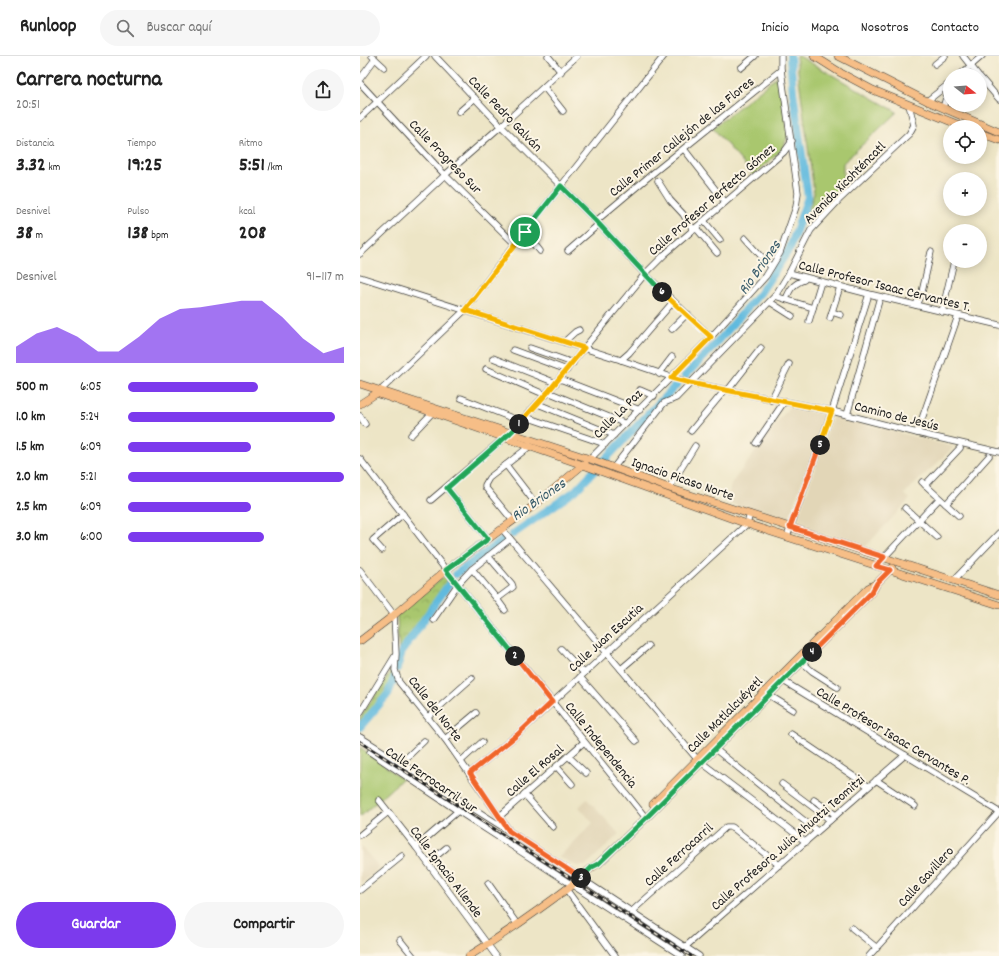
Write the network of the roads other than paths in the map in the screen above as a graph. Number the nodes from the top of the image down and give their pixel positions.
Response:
1 (426, 56) edge
2 (435, 56) edge
3 (548, 56) edge
4 (577, 56) edge
5 (664, 56) edge
6 (755, 56) edge
7 (781, 56) edge
8 (814, 56) edge
9 (838, 56) edge
10 (945, 56) edge
11 (963, 56) edge
12 (982, 56) edge
13 (373, 58) edge
14 (935, 64) dead end
15 (971, 66) junction
16 (384, 68) dead end
17 (741, 68) dead end
18 (969, 68) edge
19 (781, 70) junction
20 (560, 72) junction
21 (360, 79) edge
22 (360, 83) edge
23 (987, 85) edge
24 (544, 87) junction
25 (943, 89) edge
26 (475, 98) junction
27 (999, 99) edge
28 (378, 102) junction
29 (927, 102) junction
30 (909, 105) junction
31 (943, 108) edge
32 (563, 111) dead end
33 (459, 112) dead end
34 (953, 112) edge
35 (360, 118) edge
36 (946, 120) edge
37 (972, 120) edge
38 (987, 125) edge
39 (501, 126) junction
40 (987, 126) edge
41 (999, 127) edge
42 (999, 132) edge
43 (987, 136) edge
44 (792, 141) junction
45 (999, 141) edge
46 (684, 149) junction
47 (445, 175) junction
48 (658, 181) dead end
49 (561, 186) junction
50 (725, 202) junction
51 (704, 221) junction
52 (598, 222) junction
53 (695, 229) junction
54 (525, 232) junction
55 (746, 238) dead end
56 (720, 240) dead end
57 (515, 244) junction
58 (540, 251) dead end
59 (568, 251) dead end
60 (931, 252) dead end
61 (717, 253) dead end
62 (360, 254) edge
63 (771, 267) junction
64 (952, 268) edge
65 (789, 273) junction
66 (645, 274) junction
67 (360, 277) edge
68 (805, 278) junction
69 (821, 282) junction
70 (840, 287) junction
71 (869, 294) junction
72 (775, 296) junction
73 (880, 297) junction
74 (786, 299) junction
75 (673, 302) junction
76 (770, 302) junction
77 (916, 306) junction
78 (813, 308) junction
79 (465, 310) junction
80 (942, 312) junction
81 (687, 314) junction
82 (841, 315) dead end
83 (792, 316) dead end
84 (958, 316) junction
85 (809, 321) dead end
86 (999, 325) edge
87 (672, 329) dead end
88 (579, 330) dead end
89 (711, 337) junction
90 (564, 342) junction
91 (530, 348) dead end
92 (584, 348) junction
93 (761, 348) dead end
94 (512, 350) dead end
95 (672, 357) dead end
96 (493, 358) dead end
97 (621, 360) junction
98 (573, 363) junction
99 (789, 364) dead end
100 (486, 369) dead end
101 (567, 370) junction
102 (659, 374) junction
103 (671, 378) junction
104 (558, 381) junction
105 (690, 383) junction
106 (360, 384) edge
107 (640, 390) dead end
108 (727, 390) junction
109 (379, 392) junction
110 (547, 393) junction
111 (654, 396) junction
112 (461, 398) dead end
113 (771, 400) junction
114 (784, 402) junction
115 (360, 404) edge
116 (538, 404) junction
117 (640, 410) junction
118 (832, 411) junction
119 (432, 413) junction
120 (847, 415) junction
121 (360, 416) edge
122 (526, 417) junction
123 (522, 422) junction
124 (365, 424) dead end
125 (626, 424) junction
126 (691, 431) dead end
127 (917, 433) junction
128 (411, 435) dead end
129 (614, 435) junction
130 (508, 436) junction
131 (756, 443) dead end
132 (605, 444) junction
133 (530, 446) junction
134 (695, 446) dead end
135 (960, 448) dead end
136 (999, 452) edge
137 (989, 456) dead end
138 (360, 459) edge
139 (590, 459) junction
140 (506, 465) junction
141 (583, 465) junction
142 (611, 467) junction
143 (447, 488) junction
144 (669, 488) junction
145 (939, 498) junction
146 (431, 500) dead end
147 (536, 504) junction
148 (946, 504) junction
149 (905, 508) dead end
150 (403, 514) junction
151 (750, 514) junction
152 (959, 516) dead end
153 (513, 521) junction
154 (919, 521) junction
155 (747, 524) junction
156 (790, 527) junction
157 (502, 529) junction
158 (999, 533) edge
159 (787, 537) junction
160 (937, 537) dead end
161 (488, 539) junction
162 (510, 539) junction
163 (382, 550) dead end
164 (488, 556) junction
165 (884, 557) junction
166 (898, 562) junction
167 (876, 566) junction
168 (472, 569) junction
169 (360, 570) edge
170 (446, 570) junction
171 (890, 570) junction
172 (954, 580) junction
173 (877, 583) junction
174 (458, 584) junction
175 (999, 595) edge
176 (497, 599) junction
177 (999, 605) edge
178 (505, 610) dead end
179 (394, 615) junction
180 (433, 620) dead end
181 (360, 641) edge
182 (648, 646) dead end
183 (561, 649) dead end
184 (607, 652) junction
185 (396, 654) junction
186 (802, 662) junction
187 (621, 669) junction
188 (582, 675) junction
189 (472, 678) dead end
190 (780, 680) junction
191 (837, 687) dead end
192 (769, 695) junction
193 (552, 702) junction
194 (792, 710) dead end
195 (360, 712) edge
196 (476, 713) dead end
197 (428, 717) junction
198 (791, 734) dead end
199 (360, 737) edge
200 (445, 739) junction
201 (424, 741) dead end
202 (636, 741) dead end
203 (482, 742) dead end
204 (584, 742) junction
205 (715, 749) junction
206 (370, 752) dead end
207 (905, 755) junction
208 (568, 756) junction
209 (699, 760) junction
210 (461, 761) junction
211 (401, 763) junction
212 (557, 767) junction
213 (586, 772) dead end
214 (470, 773) junction
215 (876, 780) junction
216 (572, 784) dead end
217 (782, 784) dead end
218 (868, 786) junction
219 (524, 794) junction
220 (379, 800) dead end
221 (814, 800) dead end
222 (915, 806) dead end
223 (388, 812) junction
224 (458, 812) junction
225 (999, 812) edge
226 (836, 815) junction
227 (500, 816) junction
228 (644, 816) junction
229 (830, 820) junction
230 (553, 827) dead end
231 (509, 831) junction
232 (818, 831) junction
233 (360, 835) edge
234 (806, 842) junction
235 (416, 847) junction
236 (446, 848) dead end
237 (402, 856) dead end
238 (428, 863) junction
239 (779, 865) junction
240 (580, 878) junction
241 (488, 883) dead end
242 (573, 885) junction
243 (566, 889) junction
244 (360, 890) edge
245 (631, 912) junction
246 (517, 924) junction
247 (852, 928) dead end
248 (400, 940) dead end
249 (487, 945) junction
250 (685, 947) junction
251 (877, 948) junction
252 (413, 956) edge
253 (469, 956) edge
254 (496, 956) edge
255 (615, 956) edge
256 (682, 956) edge
257 (699, 956) edge
258 (869, 956) edge

1 - 28 street
2 - 26 street, Calle Pedro Galván
3 - 20 street
4 - 20 street
5 - 49 street
6 - 17 street
7 - 19 street, Calle La Paz
8 - 30 main road
9 - 29 main road
10 - 14 street
11 - 15 street
12 - 15 street
13 - 16 street
13 - 21 street
15 - 18 street
19 - 44 street, Calle La Paz
19 - 46 street, Calle Primer Callejón de las Flores
20 - 24 street
22 - 28 street, Calle Progreso Sur
23 - 27 street
24 - 32 street
24 - 39 street
25 - 29 street
26 - 33 street
26 - 39 street, Calle Pedro Galván
28 - 35 street
28 - 47 street, Calle Progreso Sur
29 - 31 main road
30 - 36 main road
30 - 65 street, Avenida Xicohténcatl
34 - 37 main road
38 - 41 street
39 - 47 street
39 - 49 street, Calle Pedro Galván
40 - 42 main road
43 - 45 main road
44 - 50 street, Calle Profesor Perfecto Gómez
44 - 63 street, Calle La Paz
46 - 50 street
46 - 52 street, Calle Primer Callejón de las Flores
47 - 57 street, Calle Progreso Sur
47 - 62 street
48 - 53 street
49 - 52 street, Calle Pedro Galván
49 - 54 street
50 - 51 street, Calle Profesor Perfecto Gómez
51 - 53 street, Calle Profesor Perfecto Gómez
51 - 56 street
52 - 59 street, Calle Primer Callejón de las Flores
52 - 66 street, Calle Pedro Galván
53 - 61 street
53 - 66 street, Calle Profesor Perfecto Gómez
54 - 57 street
54 - 58 street
55 - 63 street
57 - 79 street
60 - 77 street
63 - 89 street, Calle La Paz
64 - 80 street
65 - 68 street, Calle Profesor Isaac Cervantes T.
65 - 72 street, Avenida Xicohténcatl
66 - 75 street, Calle Pedro Galván
66 - 92 street, Calle Profesor Perfecto Gómez
67 - 79 street, Camino de Jesús
68 - 69 street, Calle Profesor Isaac Cervantes T.
68 - 74 street
69 - 70 street, Calle Profesor Isaac Cervantes T.
69 - 78 street
70 - 71 street, Calle Profesor Isaac Cervantes T.
70 - 82 street
71 - 73 street, Calle Profesor Isaac Cervantes T.
71 - 118 street
72 - 74 street
72 - 76 street, Avenida Xicohténcatl
73 - 77 street, Calle Profesor Isaac Cervantes T.
73 - 120 street
74 - 78 street
75 - 81 street, Calle Pedro Galván
75 - 97 street
76 - 83 street
76 - 105 street, Avenida Xicohténcatl
77 - 80 street, Calle Profesor Isaac Cervantes T.
78 - 85 street
79 - 90 street, Camino de Jesús
79 - 109 street
80 - 84 street, Calle Profesor Isaac Cervantes T.
81 - 87 street
81 - 89 street, Calle Pedro Galván
84 - 86 street, Calle Profesor Isaac Cervantes T.
84 - 127 street
88 - 90 street
89 - 103 street, Calle La Paz
90 - 92 street, Camino de Jesús
91 - 98 street
92 - 97 street, Camino de Jesús
92 - 98 street, Calle Profesor Perfecto Gómez
93 - 108 street
94 - 101 street
95 - 102 street
96 - 104 street
97 - 102 street, Camino de Jesús
98 - 101 street, Calle Profesor Perfecto Gómez
99 - 113 street
100 - 110 street
101 - 104 street, Calle Profesor Perfecto Gómez
102 - 103 street, Camino de Jesús
103 - 105 street, Camino de Jesús
103 - 111 street, Calle La Paz
104 - 110 street, Calle Profesor Perfecto Gómez
104 - 117 street
105 - 108 street, Camino de Jesús
105 - 142 street, Avenida Xicohténcatl
106 - 109 main road, Ignacio Picaso Norte
107 - 111 street
108 - 113 street, Camino de Jesús
108 - 126 street
109 - 115 main road
109 - 119 main road, Ignacio Picaso Norte
109 - 130 main road, Ignacio Picaso Norte
110 - 116 street, Calle Profesor Perfecto Gómez
110 - 125 street
111 - 117 street, Calle La Paz
112 - 123 street
113 - 114 street, Camino de Jesús
114 - 118 street, Camino de Jesús
114 - 131 street
116 - 122 street, Calle Profesor Perfecto Gómez
116 - 129 street
117 - 125 street, Calle La Paz
118 - 120 street, Camino de Jesús
118 - 156 street
119 - 128 street
119 - 130 main road, Ignacio Picaso Norte
120 - 127 street, Camino de Jesús
121 - 124 street
122 - 123 street, Calle Profesor Perfecto Gómez
122 - 132 street
123 - 130 street, Calle Profesor Perfecto Gómez
125 - 129 street, Calle La Paz
127 - 136 street, Camino de Jesús
129 - 132 street, Calle La Paz
130 - 133 main road, Ignacio Picaso Norte
130 - 139 main road, Ignacio Picaso Norte
130 - 143 street, Calle Profesor Perfecto Gómez
132 - 139 street, Calle La Paz
133 - 140 street
133 - 141 main road, Ignacio Picaso Norte
134 - 144 street
135 - 145 street
137 - 148 street
138 - 150 street, Calle Independencia
139 - 141 main road, Calle La Paz
139 - 142 main road, Ignacio Picaso Norte
140 - 147 street
140 - 153 street
141 - 147 main road, Calle La Paz
141 - 155 main road, Ignacio Picaso Norte
142 - 144 main road, Ignacio Picaso Norte
143 - 146 street, Calle Profesor Perfecto Gómez
143 - 161 street
144 - 151 main road, Ignacio Picaso Norte
145 - 148 street
145 - 154 street
147 - 153 main road, Calle La Paz
148 - 152 street
149 - 154 street
150 - 163 street
150 - 170 street, Calle Independencia
151 - 155 street
151 - 156 main road, Ignacio Picaso Norte
153 - 157 main road, Calle La Paz
154 - 160 street
154 - 165 street
155 - 159 main road, Ignacio Picaso Norte
155 - 184 street, Calle Juan Escutia
156 - 159 street
156 - 165 main road, Ignacio Picaso Norte
157 - 161 main road, Calle La Paz
157 - 162 street
158 - 172 street
159 - 167 main road, Ignacio Picaso Norte
161 - 170 main road, Calle La Paz
162 - 164 street
162 - 184 street
164 - 168 street
164 - 176 street
165 - 166 main road, Ignacio Picaso Norte
165 - 167 street
166 - 171 main road, Calle Matlalcuéyetl
166 - 172 main road, Ignacio Picaso Norte
167 - 171 main road, Ignacio Picaso Norte
168 - 174 street
168 - 176 street
169 - 179 street
170 - 174 street, Calle Independencia
170 - 179 main road, Calle La Paz
171 - 173 main road, Calle Matlalcuéyetl
171 - 177 main road, Ignacio Picaso Norte
172 - 175 main road, Ignacio Picaso Norte
173 - 186 main road, Calle Matlalcuéyetl
173 - 190 main road, Calle Matlalcuéyetl
174 - 180 street
174 - 193 street, Calle Independencia
176 - 178 street
179 - 181 main road, Calle La Paz
179 - 185 street, Calle del Norte
182 - 187 street
183 - 188 street
184 - 187 street
184 - 188 street, Calle Juan Escutia
185 - 195 street
185 - 197 street, Calle del Norte
186 - 190 main road, Calle Matlalcuéyetl
186 - 191 street
187 - 209 street
188 - 193 street, Calle Juan Escutia
188 - 202 street
189 - 197 street
190 - 192 main road, Calle Matlalcuéyetl
190 - 207 street, Calle Profesor Isaac Cervantes P.
190 - 209 main road, Calle Matlalcuéyetl
192 - 194 street
192 - 205 main road, Calle Matlalcuéyetl
193 - 204 street, Calle Independencia
193 - 214 street, Calle Juan Escutia
196 - 200 street
197 - 200 street, Calle del Norte
198 - 218 street
199 - 211 street
200 - 210 street, Calle del Norte
201 - 211 street
203 - 210 street
204 - 208 street, Calle El Rosal
204 - 228 street, Calle Independencia
205 - 209 main road, Calle Matlalcuéyetl
205 - 232 street
206 - 224 street, Calle Ferrocarril Sur
207 - 215 street, Calle Profesora Julia Ahuatzi Teomitzi
207 - 225 street, Calle Profesor Isaac Cervantes P.
208 - 212 street, Calle El Rosal
208 - 213 street
209 - 228 main road, Calle Matlalcuéyetl
209 - 234 street
210 - 214 street, Calle del Norte
211 - 231 street
212 - 216 street
212 - 219 street, Calle El Rosal
214 - 227 street, Calle del Norte
215 - 218 street, Calle Profesora Julia Ahuatzi Teomitzi
215 - 222 street
217 - 229 street
218 - 226 street, Calle Profesora Julia Ahuatzi Teomitzi
219 - 227 street, Calle El Rosal
219 - 230 street
220 - 223 street, Calle Ignacio Allende
221 - 226 street
223 - 233 street
223 - 235 street, Calle Ignacio Allende
224 - 235 street
224 - 242 street, Calle Ferrocarril Sur
225 - 251 street, Calle Gavillero
226 - 229 street, Calle Profesora Julia Ahuatzi Teomitzi
227 - 231 street, Calle del Norte
228 - 240 main road, Calle Matlalcuéyetl
229 - 232 street, Calle Profesora Julia Ahuatzi Teomitzi
231 - 240 street
232 - 234 street, Calle Profesora Julia Ahuatzi Teomitzi
234 - 239 street, Calle Profesora Julia Ahuatzi Teomitzi
235 - 238 street, Calle Ignacio Allende
236 - 238 street
237 - 244 street
238 - 249 street, Calle Ignacio Allende
239 - 245 street, Calle Ferrocarril
239 - 250 street, Calle Profesora Julia Ahuatzi Teomitzi
240 - 242 main road, Calle Matlalcuéyetl
240 - 245 street
241 - 246 street
242 - 243 main road, Calle Matlalcuéyetl
242 - 256 street, Calle Ferrocarril Sur
243 - 246 main road, Calle Matlalcuéyetl
243 - 255 street
245 - 250 street
246 - 249 main road, Calle Matlalcuéyetl
247 - 251 street
248 - 252 street
249 - 253 main road, Calle Matlalcuéyetl
249 - 254 street, Calle Ignacio Allende
250 - 257 street
251 - 258 street, Calle Gavillero

